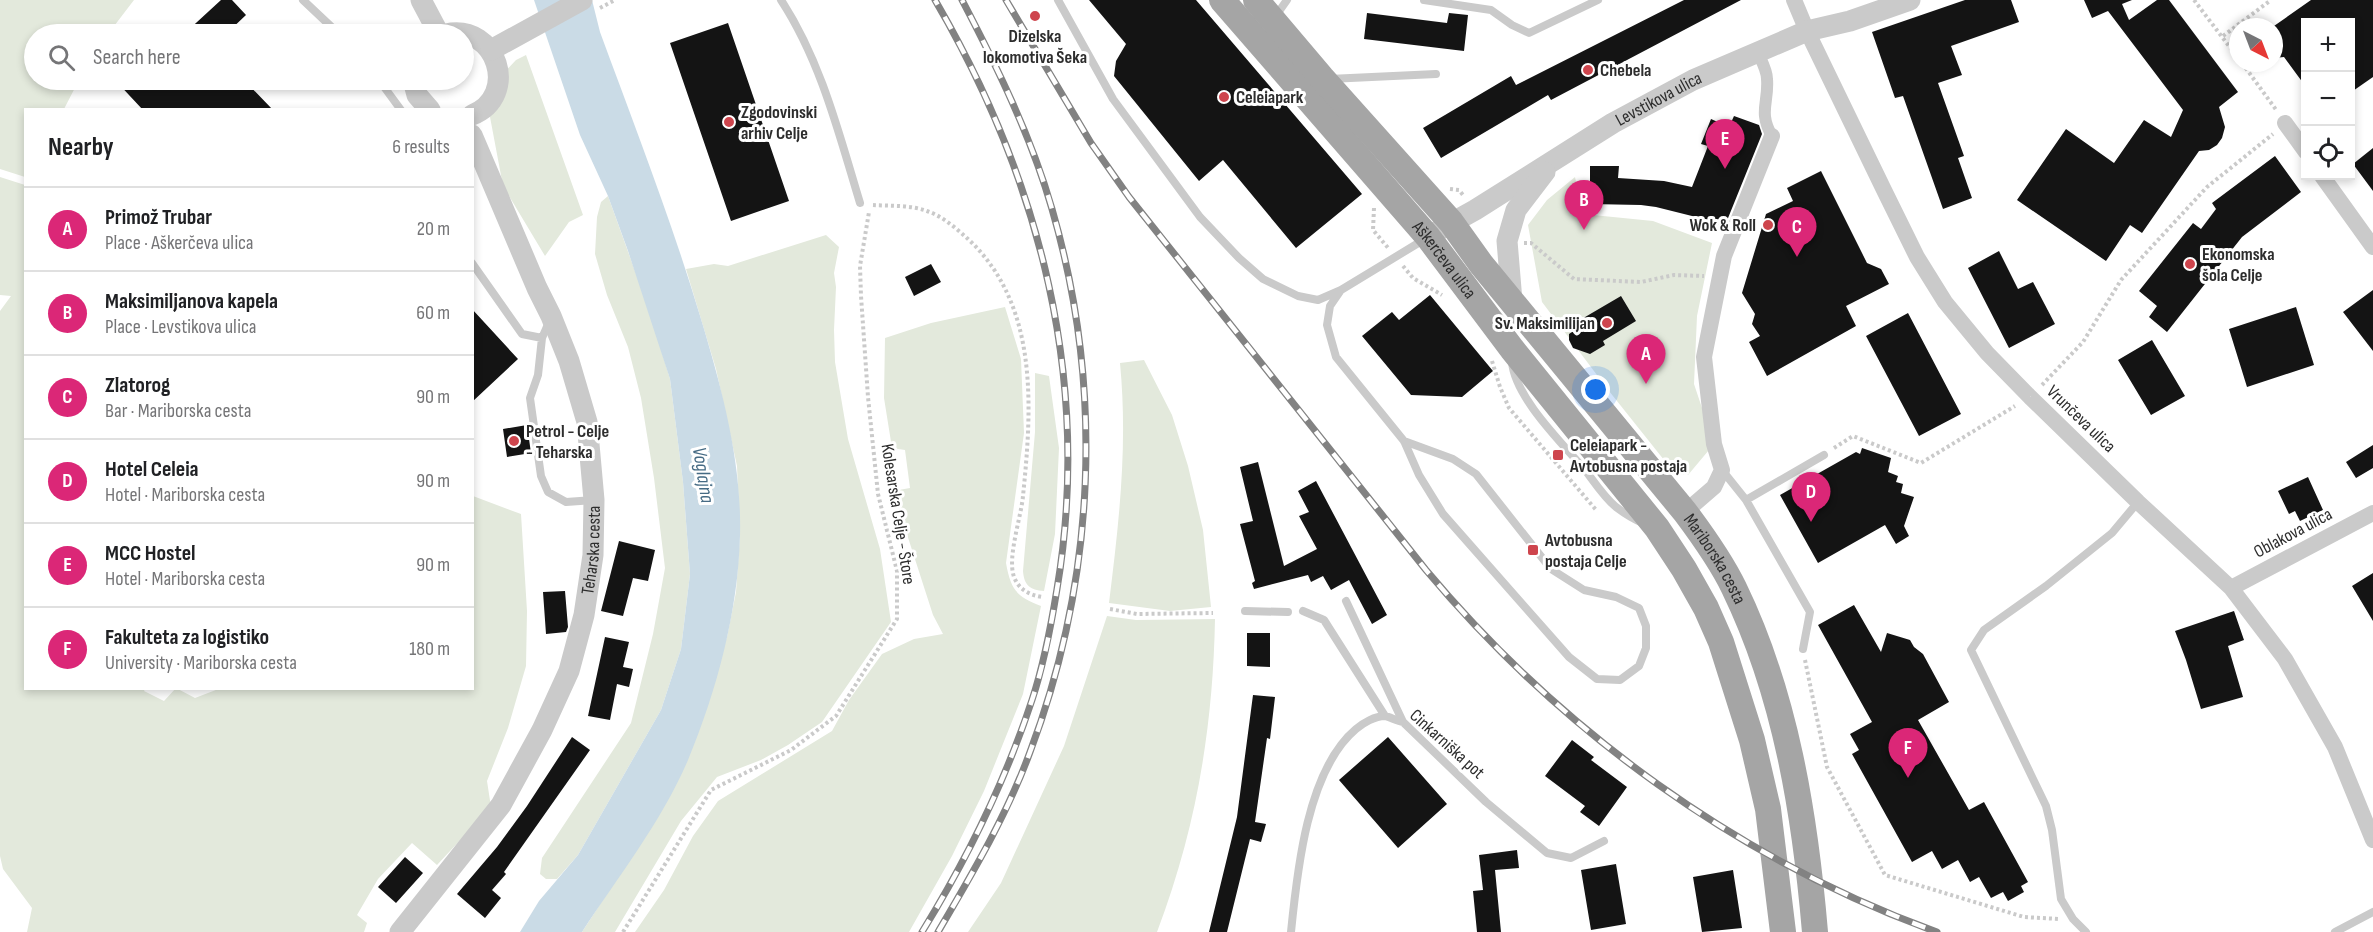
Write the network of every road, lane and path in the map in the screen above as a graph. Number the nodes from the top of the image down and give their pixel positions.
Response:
1 (303, 0) edge
2 (421, 0) edge
3 (582, 0) edge
4 (781, 0) edge
5 (1058, 0) edge
6 (1222, 0) edge
7 (1256, 0) edge
8 (1429, 0) edge
9 (1794, 0) edge
10 (1910, 0) edge
11 (2194, 0) edge
12 (2271, 0) edge
13 (1594, 1) edge
14 (1280, 10) edge
15 (328, 24) edge
16 (434, 24) edge
17 (1807, 31) junction
18 (2223, 36) junction
19 (474, 37) edge
20 (2229, 45) edge
21 (499, 46) junction
22 (1757, 51) junction
23 (2248, 72) edge
24 (1436, 74) dead end
25 (1322, 78) junction
26 (386, 90) edge
27 (416, 90) edge
28 (400, 108) edge
29 (428, 108) edge
30 (474, 114) edge
31 (2285, 123) junction
32 (1773, 136) joint
33 (474, 140) edge
34 (2301, 145) edge
35 (1556, 158) junction
36 (2325, 180) edge
37 (860, 203) dead end
38 (1451, 222) junction
39 (1428, 237) junction
40 (1520, 243) dead end
41 (2373, 247) edge
42 (474, 266) edge
43 (1719, 277) junction
44 (1341, 290) junction
45 (1512, 301) junction
46 (551, 316) junction
47 (542, 338) junction
48 (2030, 397) junction
49 (1404, 441) junction
50 (1824, 455) joint
51 (1722, 470) junction
52 (594, 500) junction
53 (1746, 500) junction
54 (2138, 502) junction
55 (1685, 512) junction
56 (2373, 513) edge
57 (1657, 528) joint
58 (2231, 588) junction
59 (1042, 597) dead end
60 (1346, 601) dead end
61 (1110, 609) dead end
62 (1245, 611) dead end
63 (1303, 611) dead end
64 (1288, 612) dead end
65 (1213, 613) dead end
66 (1803, 649) joint
67 (1385, 716) junction
68 (1402, 722) junction
69 (2373, 840) edge
70 (1604, 841) dead end
71 (2373, 912) edge
72 (2073, 919) junction
73 (400, 932) edge
74 (623, 932) edge
75 (1291, 932) edge
76 (1783, 932) edge
77 (1815, 932) edge
78 (2086, 932) edge
79 (2335, 932) edge

1 - 15 lane
2 - 16 street
3 - 21 street
4 - 37 lane
5 - 44 lane
6 - 39 main road, Aškerčeva ulica
7 - 14 main road, Aškerčeva ulica
8 - 13 lane
9 - 17 street, Vrunčeva ulica
10 - 17 street, Levstikova ulica
11 - 18 path
12 - 18 path
14 - 25 main road, Aškerčeva ulica
17 - 22 street, Levstikova ulica
17 - 48 street, Vrunčeva ulica
18 - 20 path
19 - 21 street
21 - 30 street
22 - 32 street
22 - 35 street, Levstikova ulica
23 - 31 path
24 - 25 lane
25 - 38 main road, Aškerčeva ulica
26 - 28 lane
27 - 29 street
31 - 34 street
31 - 48 path
32 - 43 street
33 - 46 street, Teharska cesta
35 - 38 street, Levstikova ulica
35 - 45 street
36 - 41 street
38 - 39 street, Levstikova ulica
38 - 45 main road, Aškerčeva ulica
39 - 44 lane
39 - 57 main road, Aškerčeva ulica
40 - 43 path
42 - 47 lane
43 - 51 street
44 - 49 lane
45 - 55 main road, Aškerčeva ulica
46 - 47 lane
46 - 52 street, Teharska cesta
47 - 52 lane
48 - 50 path
48 - 54 street, Vrunčeva ulica
49 - 49 lane
50 - 53 lane
51 - 53 lane
51 - 55 street, Mariborska cesta
52 - 73 street, Teharska cesta
53 - 66 lane
54 - 58 street, Vrunčeva ulica
54 - 72 lane
55 - 77 main road, Mariborska cesta
56 - 58 street, Oblakova ulica
57 - 76 main road, Mariborska cesta
58 - 69 street, Vrunčeva ulica
59 - 74 path, Kolesarska Celje - Štore
60 - 68 lane
61 - 65 path
62 - 64 lane
63 - 67 lane
66 - 72 path
67 - 68 lane, Cinkarniška pot
67 - 75 lane, Cinkarniška pot
68 - 70 lane, Cinkarniška pot
71 - 79 lane
72 - 78 lane

